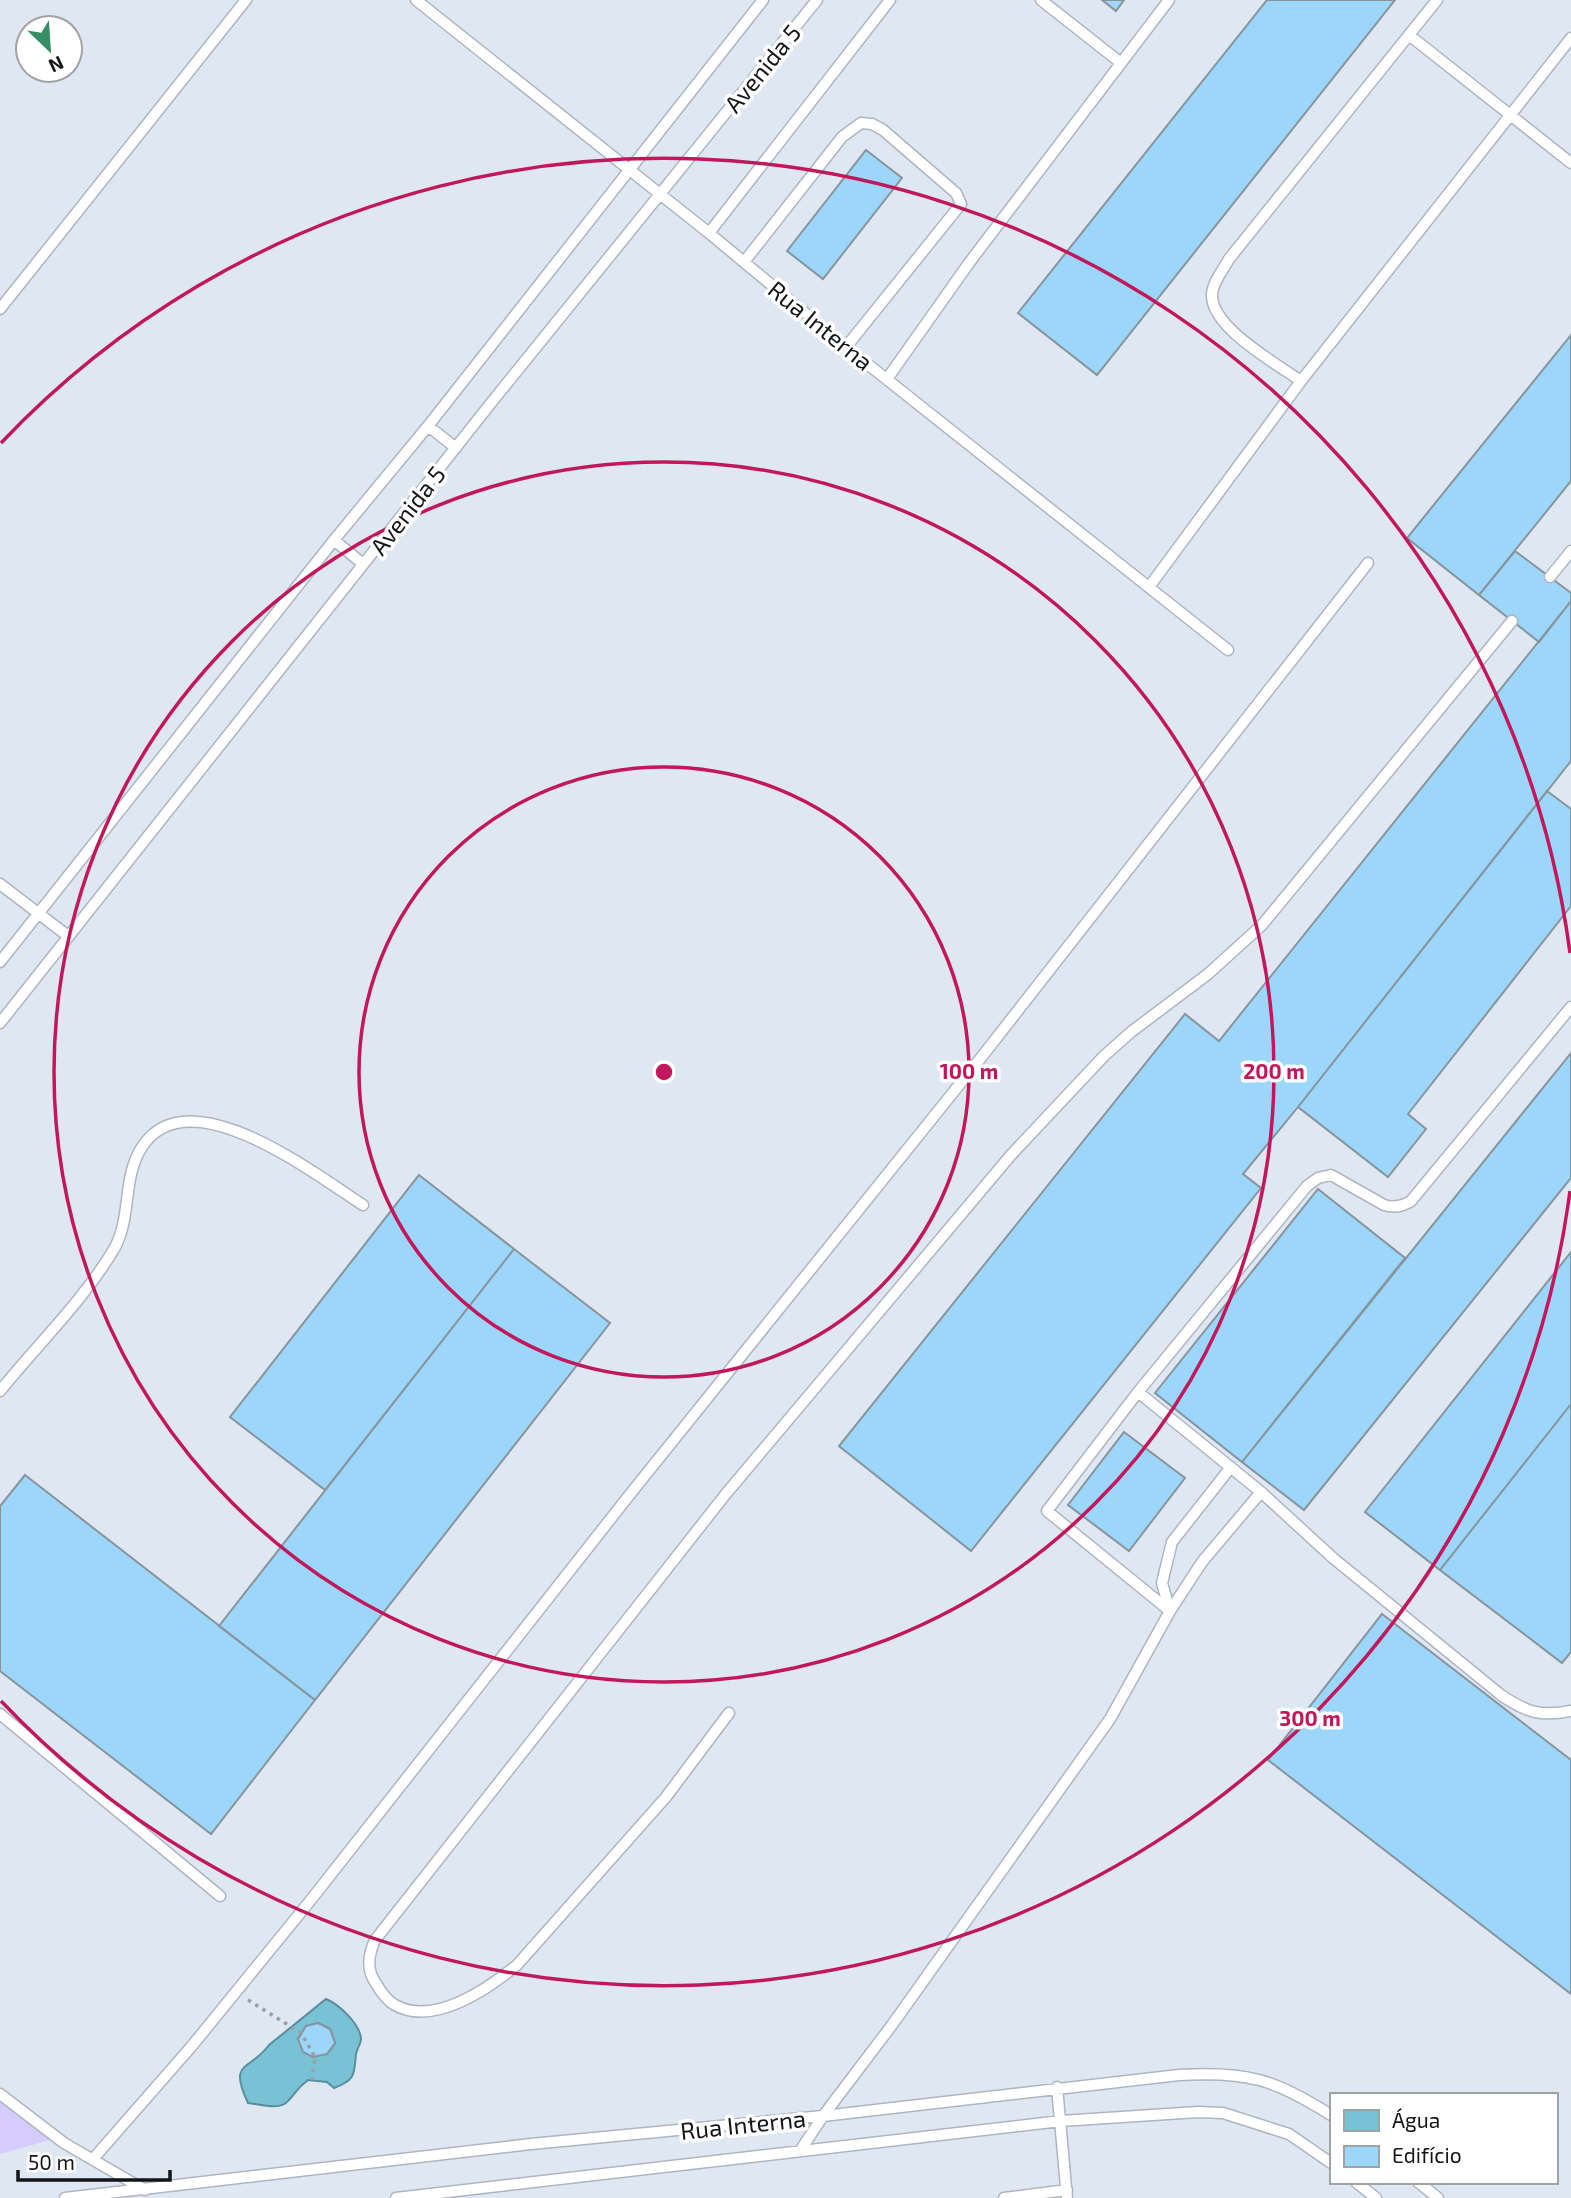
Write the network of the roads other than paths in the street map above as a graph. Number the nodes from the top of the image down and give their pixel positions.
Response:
1 (246, 0) edge
2 (416, 0) edge
3 (763, 0) edge
4 (817, 0) edge
5 (890, 0) edge
6 (1041, 0) edge
7 (1169, 0) edge
8 (1437, 0) edge
9 (1409, 35) junction
10 (1571, 37) edge
11 (1121, 63) junction
12 (1511, 116) junction
13 (1571, 163) edge
14 (628, 169) junction
15 (660, 195) junction
16 (709, 233) junction
17 (744, 262) junction
18 (0, 309) edge
19 (845, 346) junction
20 (887, 379) junction
21 (1301, 381) junction
22 (428, 426) junction
23 (456, 448) junction
24 (334, 540) junction
25 (1571, 551) edge
26 (1368, 563) dead end
27 (363, 564) junction
28 (1550, 577) dead end
29 (1149, 587) junction
30 (1512, 621) dead end
31 (1228, 650) dead end
32 (0, 884) edge
33 (39, 913) junction
34 (68, 936) junction
35 (0, 962) edge
36 (1571, 1007) edge
37 (0, 1023) edge
38 (363, 1205) dead end
39 (0, 1391) edge
40 (1138, 1392) junction
41 (1231, 1467) junction
42 (1261, 1492) junction
43 (1170, 1611) junction
44 (1571, 1711) edge
45 (729, 1713) dead end
46 (0, 1714) edge
47 (220, 1896) dead end
48 (1057, 2087) junction
49 (0, 2094) edge
50 (1330, 2114) edge
51 (822, 2116) junction
52 (1061, 2121) junction
53 (800, 2151) junction
54 (93, 2159) junction
55 (1330, 2163) edge
56 (1358, 2184) edge
57 (1420, 2184) edge
58 (147, 2194) edge
59 (1067, 2194) edge
60 (65, 2198) edge
61 (396, 2198) edge
62 (1004, 2198) edge
63 (1376, 2198) edge
64 (1438, 2198) edge

1 - 18 lane
2 - 14 lane, Rua Interna
3 - 14 lane, Avenida 5
4 - 15 lane, Avenida 5
5 - 16 lane
6 - 11 lane
7 - 11 lane
8 - 9 lane
9 - 12 lane
9 - 21 lane
10 - 12 lane
11 - 20 lane
12 - 13 lane
12 - 21 lane
14 - 15 lane, Rua Interna
14 - 22 lane, Avenida 5
15 - 16 lane, Rua Interna
15 - 23 lane, Avenida 5
16 - 17 lane, Rua Interna
17 - 19 lane, Rua Interna
17 - 19 lane
19 - 20 lane, Rua Interna
20 - 29 lane, Rua Interna
21 - 29 lane
22 - 23 lane
22 - 24 lane, Avenida 5
23 - 27 lane, Avenida 5
24 - 27 lane
24 - 33 lane, Avenida 5
25 - 28 lane
26 - 54 lane
27 - 34 lane, Avenida 5
29 - 31 lane, Rua Interna
30 - 45 lane
32 - 33 lane
33 - 34 lane
33 - 35 lane, Avenida 5
34 - 37 lane, Avenida 5
36 - 40 lane
38 - 39 lane
40 - 41 lane
40 - 43 lane
41 - 42 lane
41 - 43 lane
42 - 43 lane
42 - 44 lane
43 - 51 lane
46 - 47 lane
48 - 50 lane, Rua Interna
48 - 51 lane, Rua Interna
48 - 52 lane
49 - 54 lane
51 - 53 lane
51 - 58 lane, Rua Interna
52 - 53 lane
52 - 55 lane
52 - 59 lane
53 - 61 lane
54 - 58 lane
56 - 63 lane
57 - 64 lane
58 - 60 lane, Rua Interna
59 - 62 lane

